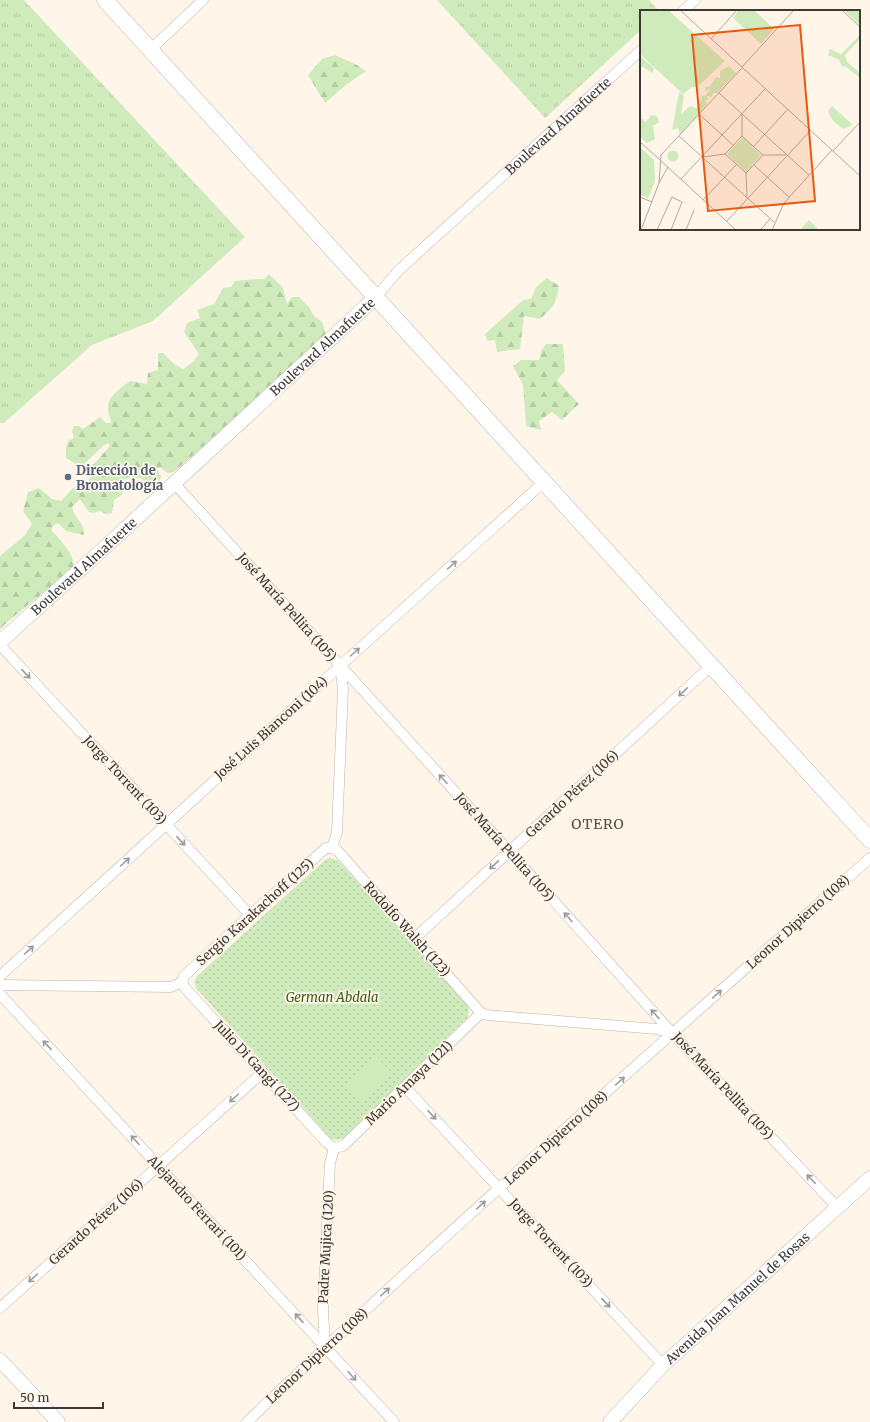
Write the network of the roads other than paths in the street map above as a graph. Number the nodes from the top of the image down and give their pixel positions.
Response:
1 (105, 0) edge
2 (203, 0) edge
3 (695, 0) edge
4 (684, 10) edge
5 (150, 50) junction
6 (640, 51) edge
7 (376, 297) junction
8 (544, 482) junction
9 (174, 483) junction
10 (0, 642) edge
11 (0, 645) edge
12 (712, 665) junction
13 (340, 666) junction
14 (166, 825) junction
15 (870, 840) edge
16 (332, 848) junction
17 (509, 851) junction
18 (870, 858) edge
19 (250, 915) junction
20 (415, 938) junction
21 (0, 976) edge
22 (182, 982) junction
23 (0, 985) edge
24 (0, 994) edge
25 (481, 1013) junction
26 (673, 1034) junction
27 (262, 1072) junction
28 (405, 1087) junction
29 (334, 1148) junction
30 (158, 1166) junction
31 (870, 1178) edge
32 (500, 1188) junction
33 (838, 1208) junction
34 (0, 1308) edge
35 (325, 1347) junction
36 (0, 1360) edge
37 (663, 1365) junction
38 (58, 1422) edge
39 (247, 1422) edge
40 (394, 1422) edge
41 (610, 1422) edge

1 - 5 main road
2 - 5 street
3 - 4 street
5 - 7 main road
6 - 7 street, Boulevard Almafuerte
7 - 8 main road
7 - 9 main road, Boulevard Almafuerte
8 - 12 main road
13 -> 8 street, José Luis Bianconi (104)
9 - 10 main road, Boulevard Almafuerte
9 - 13 street, José María Pellita (105)
11 -> 14 street, Jorge Torrent (103)
12 - 15 main road
12 -> 17 street, Gerardo Pérez (106)
13 - 14 street, José Luis Bianconi (104)
13 - 16 street
17 -> 13 street, José María Pellita (105)
14 -> 19 street, Jorge Torrent (103)
21 -> 14 street, José Luis Bianconi (104)
16 - 19 street, Sergio Karakachoff (125)
16 - 20 street, Rodolfo Walsh (123)
17 -> 20 street, Gerardo Pérez (106)
26 -> 17 street, José María Pellita (105)
26 -> 18 street, Leonor Dipierro (108)
19 - 22 street, Sergio Karakachoff (125)
20 - 25 street, Rodolfo Walsh (123)
22 - 23 street
22 - 27 street, Julio Di Gangi (127)
30 -> 24 street, Alejandro Ferrari (101)
25 - 26 street
25 - 28 street, Mario Amaya (121)
32 -> 26 street, Leonor Dipierro (108)
33 -> 26 street, José María Pellita (105)
27 - 29 street, Julio Di Gangi (127)
27 -> 30 street, Gerardo Pérez (106)
28 - 29 street, Mario Amaya (121)
28 -> 32 street, Jorge Torrent (103)
29 - 35 street, Padre Mujica (120)
30 -> 34 street, Gerardo Pérez (106)
35 -> 30 street, Alejandro Ferrari (101)
31 - 33 main road, Avenida Juan Manuel de Rosas
35 -> 32 street, Leonor Dipierro (108)
32 -> 37 street, Jorge Torrent (103)
33 - 37 main road, Avenida Juan Manuel de Rosas
35 - 39 street, Leonor Dipierro (108)
35 -> 40 street, Alejandro Ferrari (101)
36 - 38 main road
37 - 41 main road, Avenida Juan Manuel de Rosas

